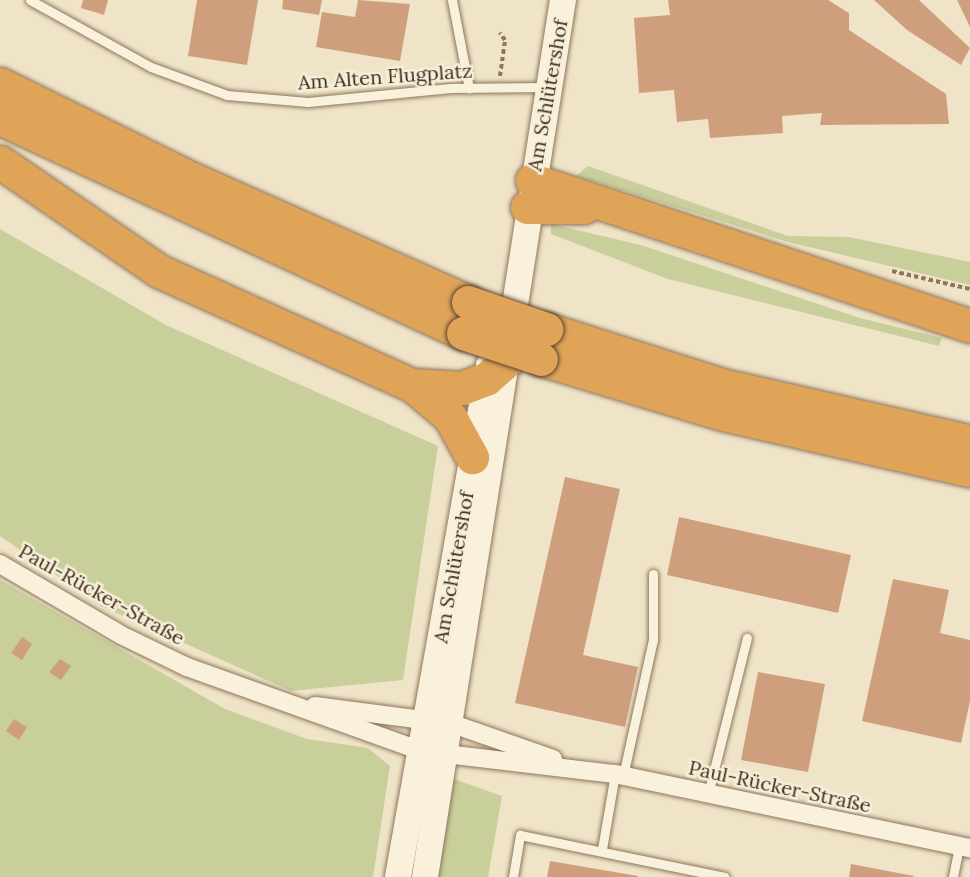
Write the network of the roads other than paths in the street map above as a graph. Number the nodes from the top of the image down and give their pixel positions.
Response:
1 (30, 0) edge
2 (452, 0) edge
3 (563, 0) edge
4 (0, 84) edge
5 (548, 87) junction
6 (469, 88) junction
7 (0, 118) edge
8 (0, 162) edge
9 (530, 193) junction
10 (466, 317) junction
11 (970, 326) edge
12 (543, 344) junction
13 (497, 369) junction
14 (412, 385) junction
15 (970, 442) edge
16 (472, 457) junction
17 (970, 470) edge
18 (0, 564) edge
19 (653, 574) dead end
20 (747, 638) dead end
21 (283, 703) junction
22 (427, 718) junction
23 (453, 724) junction
24 (421, 751) junction
25 (447, 757) junction
26 (580, 768) junction
27 (619, 775) junction
28 (708, 794) junction
29 (964, 847) edge
30 (602, 849) junction
31 (398, 877) edge
32 (425, 877) edge
33 (513, 877) edge
34 (725, 877) edge
35 (953, 877) edge

1 - 6 lane, Am Alten Flugplatz
2 - 6 lane
3 - 5 street, Am Schlütershof
4 - 10 highway
5 - 6 lane, Am Alten Flugplatz
5 - 9 street, Am Schlütershof
7 - 10 highway
8 - 14 highway
9 - 11 highway
9 - 13 street, Am Schlütershof
10 - 12 highway, bridge
12 - 15 highway
12 - 17 highway
13 - 14 highway
13 - 16 street, Am Schlütershof
13 - 23 street, Am Schlütershof
14 - 16 highway
16 - 22 street, Am Schlütershof
18 - 21 street, Paul-Rücker-Straße
19 - 27 lane
20 - 28 lane
21 - 22 street, Paul-Rücker-Straße
21 - 24 street, Paul-Rücker-Straße
22 - 23 street, Paul-Rücker-Straße
22 - 24 street, Am Schlütershof
23 - 25 street, Am Schlütershof
23 - 26 street, Paul-Rücker-Straße
24 - 25 street, Paul-Rücker-Straße
24 - 31 street, Am Schlütershof
25 - 26 street, Paul-Rücker-Straße
25 - 32 street, Am Schlütershof
26 - 27 street, Paul-Rücker-Straße
27 - 28 street, Paul-Rücker-Straße
27 - 30 lane
28 - 29 street, Paul-Rücker-Straße
29 - 35 lane
30 - 33 lane
30 - 34 lane

